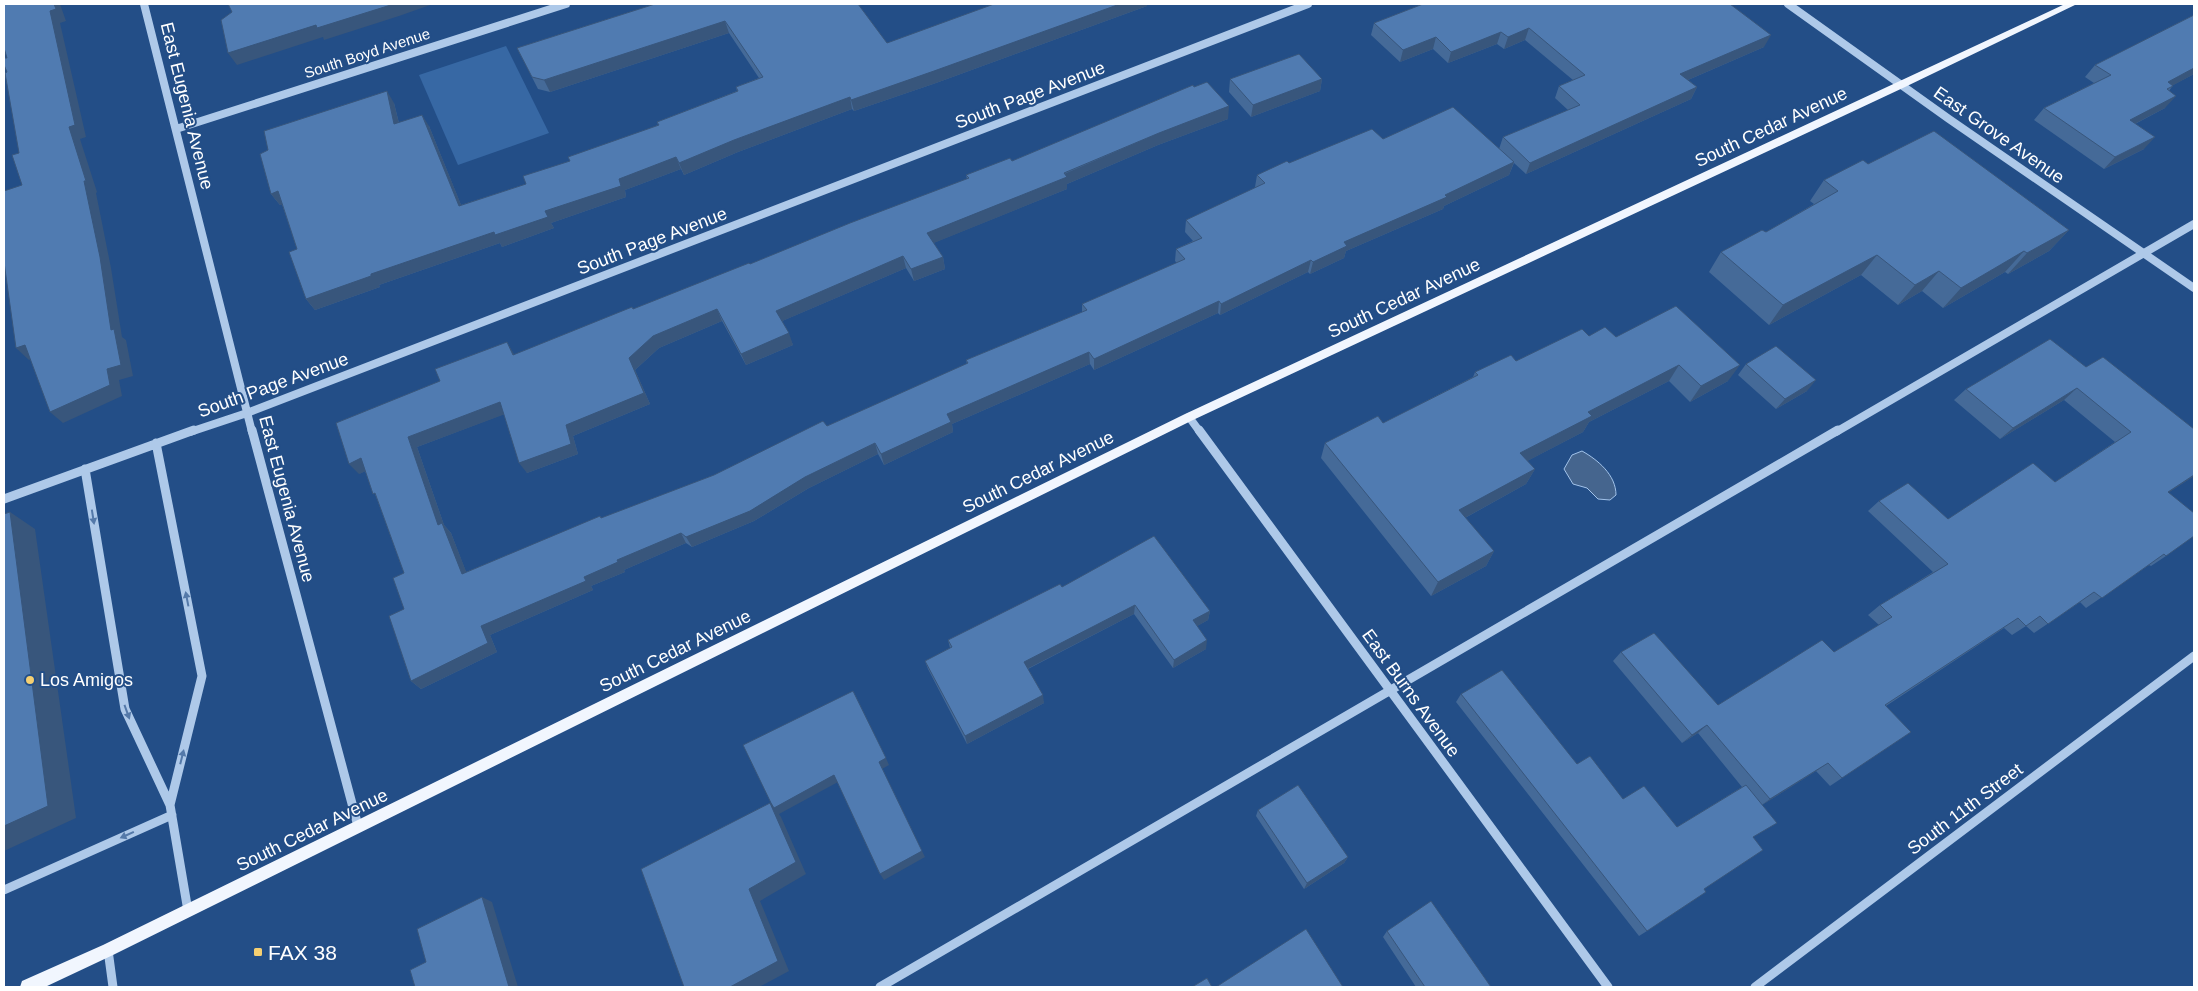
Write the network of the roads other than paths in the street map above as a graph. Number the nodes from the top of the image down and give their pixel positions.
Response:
1 (144, 4) edge
2 (566, 4) edge
3 (1308, 4) edge
4 (1788, 4) edge
5 (2072, 4) edge
6 (1902, 86) junction
7 (176, 128) junction
8 (2194, 224) edge
9 (2145, 253) junction
10 (2194, 288) edge
11 (247, 412) junction
12 (1189, 418) junction
13 (156, 443) junction
14 (85, 469) junction
15 (4, 499) edge
16 (2194, 656) edge
17 (1390, 692) junction
18 (171, 810) junction
19 (358, 826) junction
20 (4, 890) edge
21 (188, 910) junction
22 (108, 950) junction
23 (28, 987) edge
24 (113, 987) edge
25 (880, 987) edge
26 (1608, 987) edge
27 (1755, 987) edge

1 - 7 street, East Eugenia Avenue
2 - 7 street, South Boyd Avenue
3 - 11 street, South Page Avenue
4 - 6 street, East Grove Avenue
5 - 6 main road, South Cedar Avenue
6 - 9 street, East Grove Avenue
6 - 12 main road, South Cedar Avenue
7 - 11 street, East Eugenia Avenue
8 - 9 street
9 - 10 street, East Grove Avenue
9 - 17 street
11 - 13 street, South Page Avenue
11 - 19 street, East Eugenia Avenue
12 - 17 street, East Burns Avenue
12 - 19 main road, South Cedar Avenue
13 - 14 street, South Page Avenue
18 -> 13 street
14 - 15 street, South Page Avenue
14 -> 18 street
16 - 27 street, South 11th Street
17 - 25 street
17 - 26 street, East Burns Avenue
18 -> 20 street
18 - 21 street
19 - 21 main road, South Cedar Avenue
21 - 22 main road, South Cedar Avenue
22 - 23 main road, South Cedar Avenue
22 - 24 street

